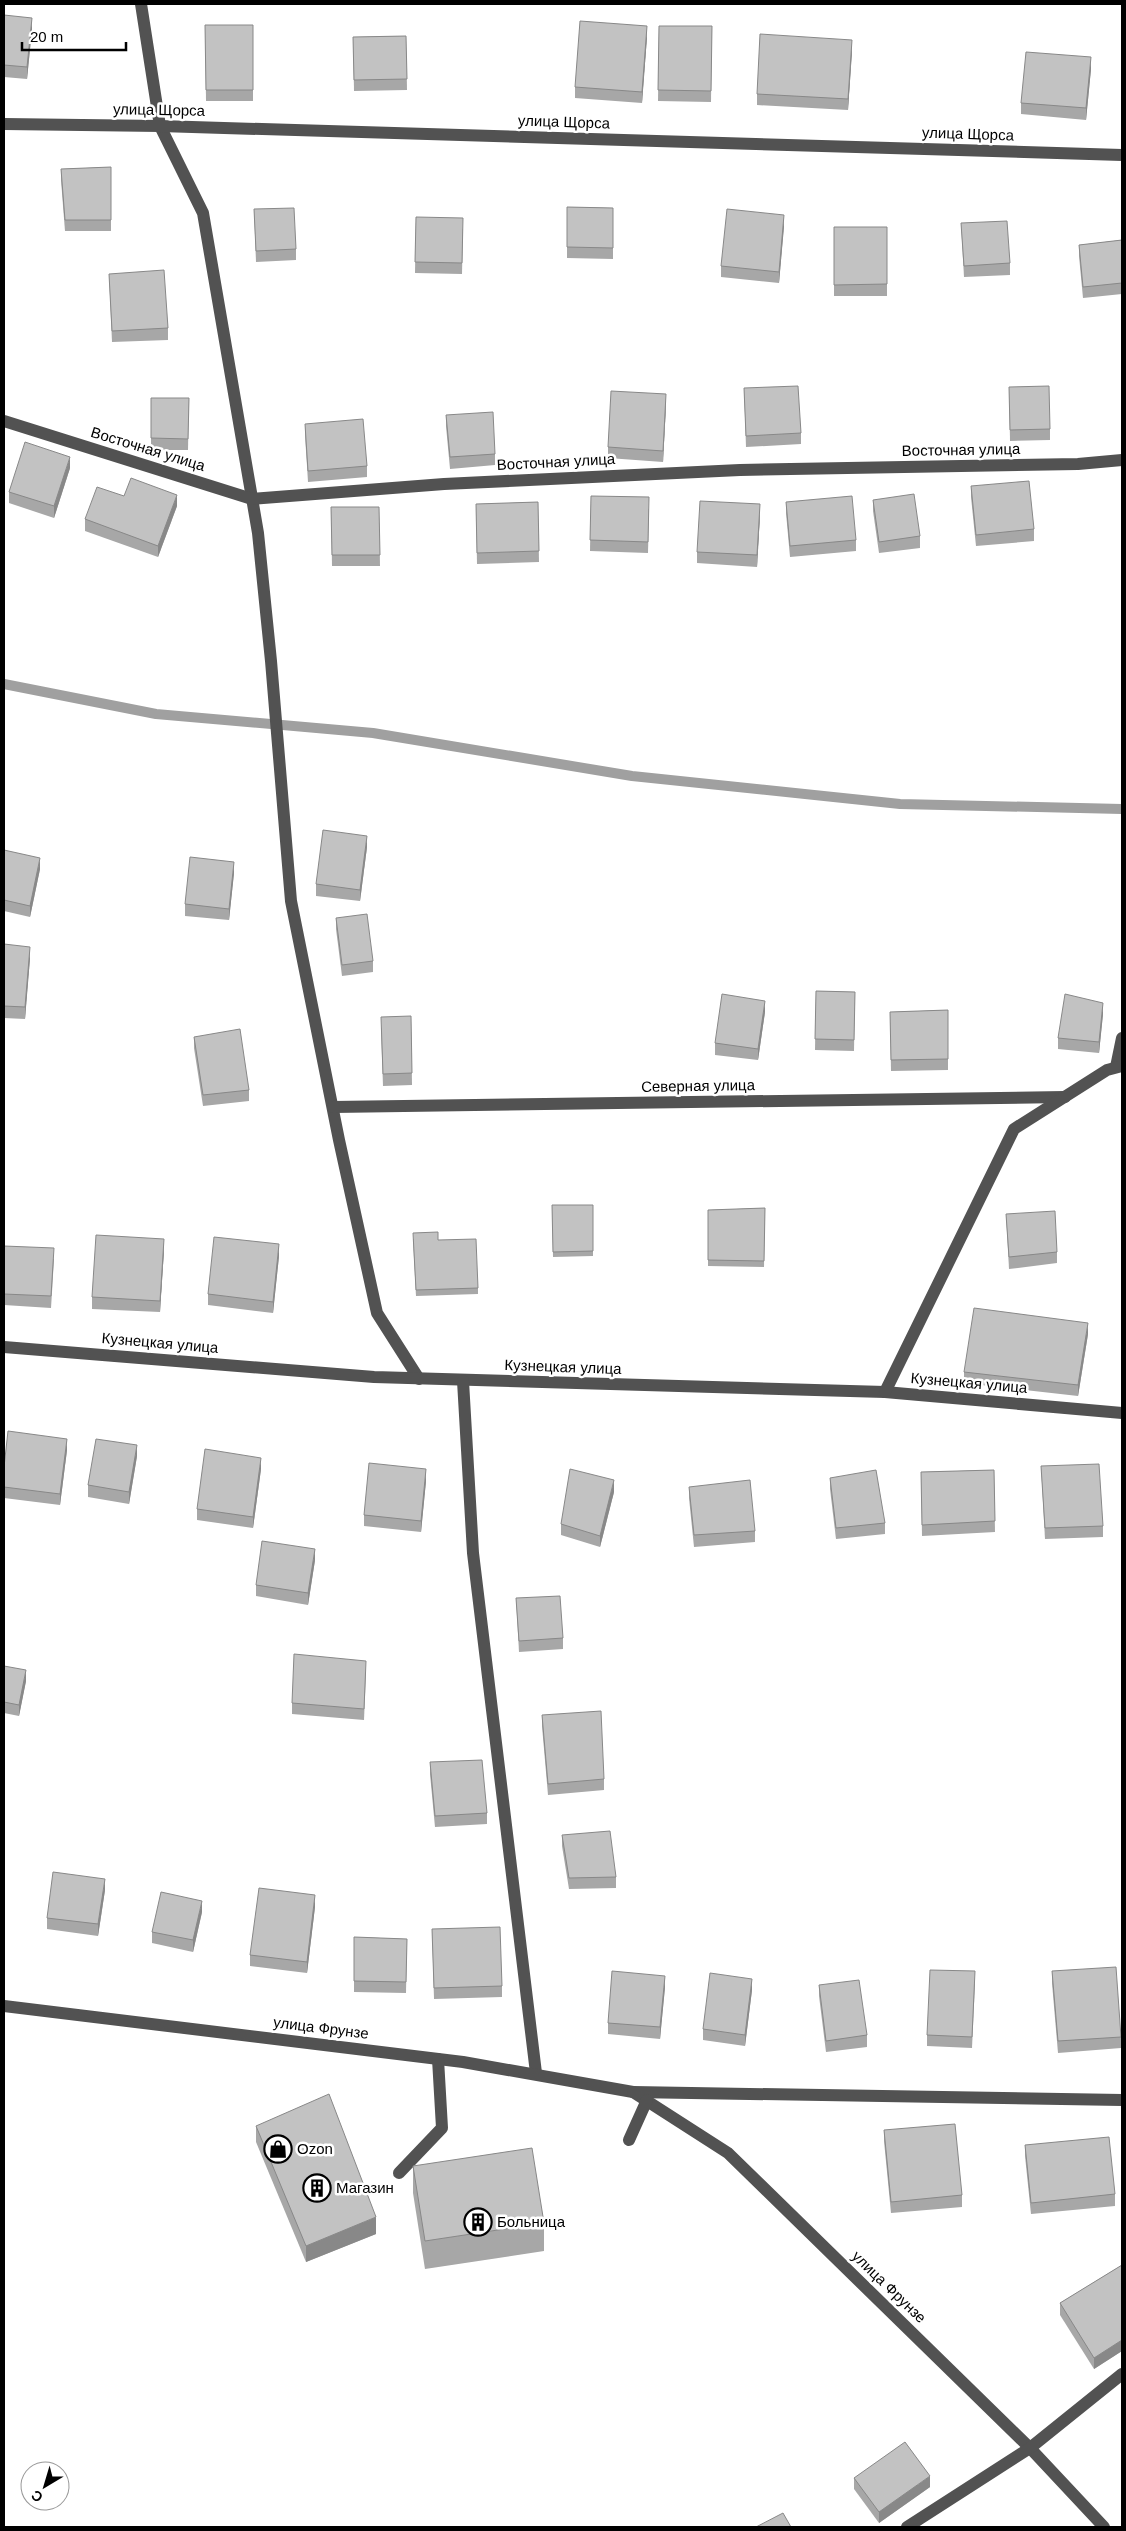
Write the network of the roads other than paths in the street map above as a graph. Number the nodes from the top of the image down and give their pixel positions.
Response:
1 (140, 4) edge
2 (4, 124) edge
3 (160, 126) junction
4 (1122, 155) edge
5 (4, 421) edge
6 (1122, 460) edge
7 (252, 499) junction
8 (1122, 1038) edge
9 (1119, 1067) edge
10 (1064, 1097) junction
11 (333, 1107) junction
12 (4, 1347) edge
13 (419, 1379) junction
14 (463, 1381) junction
15 (885, 1392) junction
16 (1122, 1413) edge
17 (4, 2006) edge
18 (438, 2059) junction
19 (536, 2073) junction
20 (634, 2092) junction
21 (647, 2100) junction
22 (1122, 2100) edge
23 (629, 2140) dead end
24 (399, 2173) dead end
25 (1122, 2374) edge
26 (1030, 2448) junction
27 (907, 2527) edge
28 (1104, 2527) edge

1 - 3 street
2 - 3 street, улица Щорса
3 - 4 street, улица Щорса
3 - 7 street
5 - 7 street, Восточная улица
6 - 7 street, Восточная улица
7 - 11 street
8 - 9 street
9 - 10 street
10 - 11 street, Северная улица
10 - 15 street
11 - 13 street
12 - 13 street, Кузнецкая улица
13 - 14 street, Кузнецкая улица
14 - 15 street, Кузнецкая улица
14 - 19 street
15 - 16 street, Кузнецкая улица
17 - 18 street, улица Фрунзе
18 - 19 street, улица Фрунзе
18 - 24 street
19 - 20 street, улица Фрунзе
20 - 21 street, улица Фрунзе
20 - 22 street, улица Фрунзе
21 - 23 street
21 - 26 street, улица Фрунзе
25 - 26 street
26 - 27 street
26 - 28 street, улица Фрунзе

